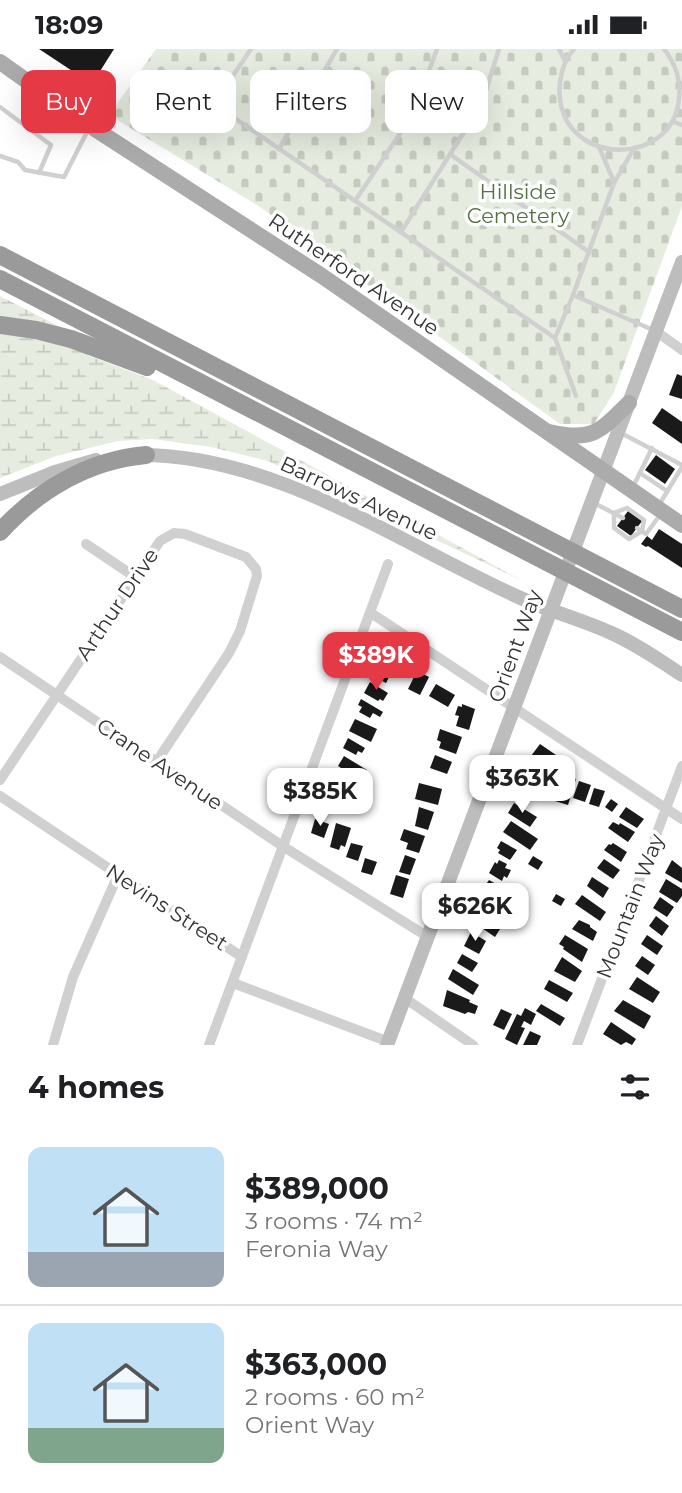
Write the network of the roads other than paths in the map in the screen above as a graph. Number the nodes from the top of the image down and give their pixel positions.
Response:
1 (251, 49) edge
2 (337, 49) edge
3 (437, 49) edge
4 (499, 49) edge
5 (559, 49) edge
6 (674, 49) edge
7 (572, 50) edge
8 (666, 52) edge
9 (0, 62) edge
10 (566, 62) junction
11 (21, 77) edge
12 (0, 107) edge
13 (674, 122) junction
14 (682, 125) edge
15 (86, 133) edge
16 (101, 133) edge
17 (599, 147) junction
18 (279, 149) junction
19 (633, 150) junction
20 (451, 155) junction
21 (0, 156) edge
22 (39, 173) junction
23 (614, 183) junction
24 (355, 201) junction
25 (401, 232) junction
26 (589, 252) junction
27 (0, 255) edge
28 (682, 262) edge
29 (0, 279) edge
30 (573, 295) junction
31 (0, 325) edge
32 (657, 332) junction
33 (555, 338) junction
34 (682, 350) edge
35 (168, 366) junction
36 (576, 397) dead end
37 (629, 403) junction
38 (544, 430) junction
39 (618, 432) junction
40 (652, 448) junction
41 (146, 454) junction
42 (673, 460) junction
43 (669, 466) dead end
44 (682, 466) edge
45 (603, 471) junction
46 (639, 473) junction
47 (667, 491) junction
48 (635, 493) junction
49 (0, 494) edge
50 (592, 502) junction
51 (629, 509) junction
52 (660, 510) junction
53 (614, 513) junction
54 (623, 518) dead end
55 (682, 526) edge
56 (640, 530) junction
57 (0, 532) edge
58 (86, 544) dead end
59 (388, 564) dead end
60 (135, 577) junction
61 (682, 609) edge
62 (551, 610) junction
63 (372, 613) junction
64 (682, 632) edge
65 (0, 657) edge
66 (682, 675) edge
67 (56, 695) junction
68 (515, 710) junction
69 (157, 761) junction
70 (682, 766) edge
71 (0, 780) edge
72 (0, 796) edge
73 (667, 809) junction
74 (682, 818) edge
75 (284, 847) junction
76 (118, 876) junction
77 (428, 937) junction
78 (242, 957) junction
79 (233, 983) junction
80 (406, 999) junction
81 (388, 1043) edge
82 (52, 1045) edge
83 (209, 1045) edge
84 (473, 1045) edge
85 (578, 1045) edge

1 - 18 lane
2 - 18 lane
3 - 24 lane
4 - 20 lane
5 - 10 lane
6 - 8 lane
7 - 10 lane
8 - 13 lane
9 - 11 main road, Rutherford Avenue
10 - 17 lane
12 - 22 lane
13 - 14 lane
13 - 19 lane
15 - 22 lane
16 - 38 main road, Rutherford Avenue
17 - 19 lane
17 - 23 lane
18 - 24 lane
19 - 23 lane
20 - 25 lane
20 - 26 lane
21 - 22 lane
23 - 26 lane
24 - 25 lane
25 - 33 lane
26 - 30 lane
27 - 61 highway
28 - 32 street, Orient Way
29 - 35 highway
30 - 32 lane
30 - 33 lane
31 - 35 highway
32 - 34 street
32 - 37 street, Orient Way
33 - 36 lane
35 - 64 highway
37 - 38 main road
37 - 39 street, Orient Way
38 - 45 main road, Rutherford Avenue
39 - 40 lane
39 - 45 street, Orient Way
40 - 42 lane
40 - 46 lane
41 - 49 street, Barrows Avenue
41 - 57 highway
41 - 62 street, Barrows Avenue
42 - 43 lane
42 - 44 lane
44 - 47 lane
45 - 48 main road, Rutherford Avenue
45 - 50 street, Orient Way
46 - 47 lane
46 - 48 lane
47 - 52 lane
48 - 51 lane
48 - 52 main road, Rutherford Avenue
50 - 53 lane
50 - 62 street, Orient Way
51 - 53 lane
51 - 56 lane
52 - 55 main road, Rutherford Avenue
52 - 56 lane
53 - 54 lane
53 - 56 lane
58 - 60 street
59 - 63 street
60 - 67 street, Arthur Drive
60 - 69 street, Arthur Drive
62 - 66 street, Barrows Avenue
62 - 68 street, Orient Way
63 - 68 street
63 - 75 street
65 - 67 street, Crane Avenue
67 - 69 street, Crane Avenue
67 - 71 street, Arthur Drive
68 - 73 street
68 - 77 street, Orient Way
69 - 75 street, Crane Avenue
70 - 73 street, Mountain Way
72 - 76 street, Nevins Street
73 - 74 street
73 - 85 street, Mountain Way
75 - 77 street, Crane Avenue
75 - 78 street
76 - 78 street, Nevins Street
76 - 82 street
77 - 80 street, Orient Way
78 - 79 street, Nevins Street
79 - 81 street, Nevins Street
79 - 83 street
80 - 81 street, Orient Way
80 - 84 street

